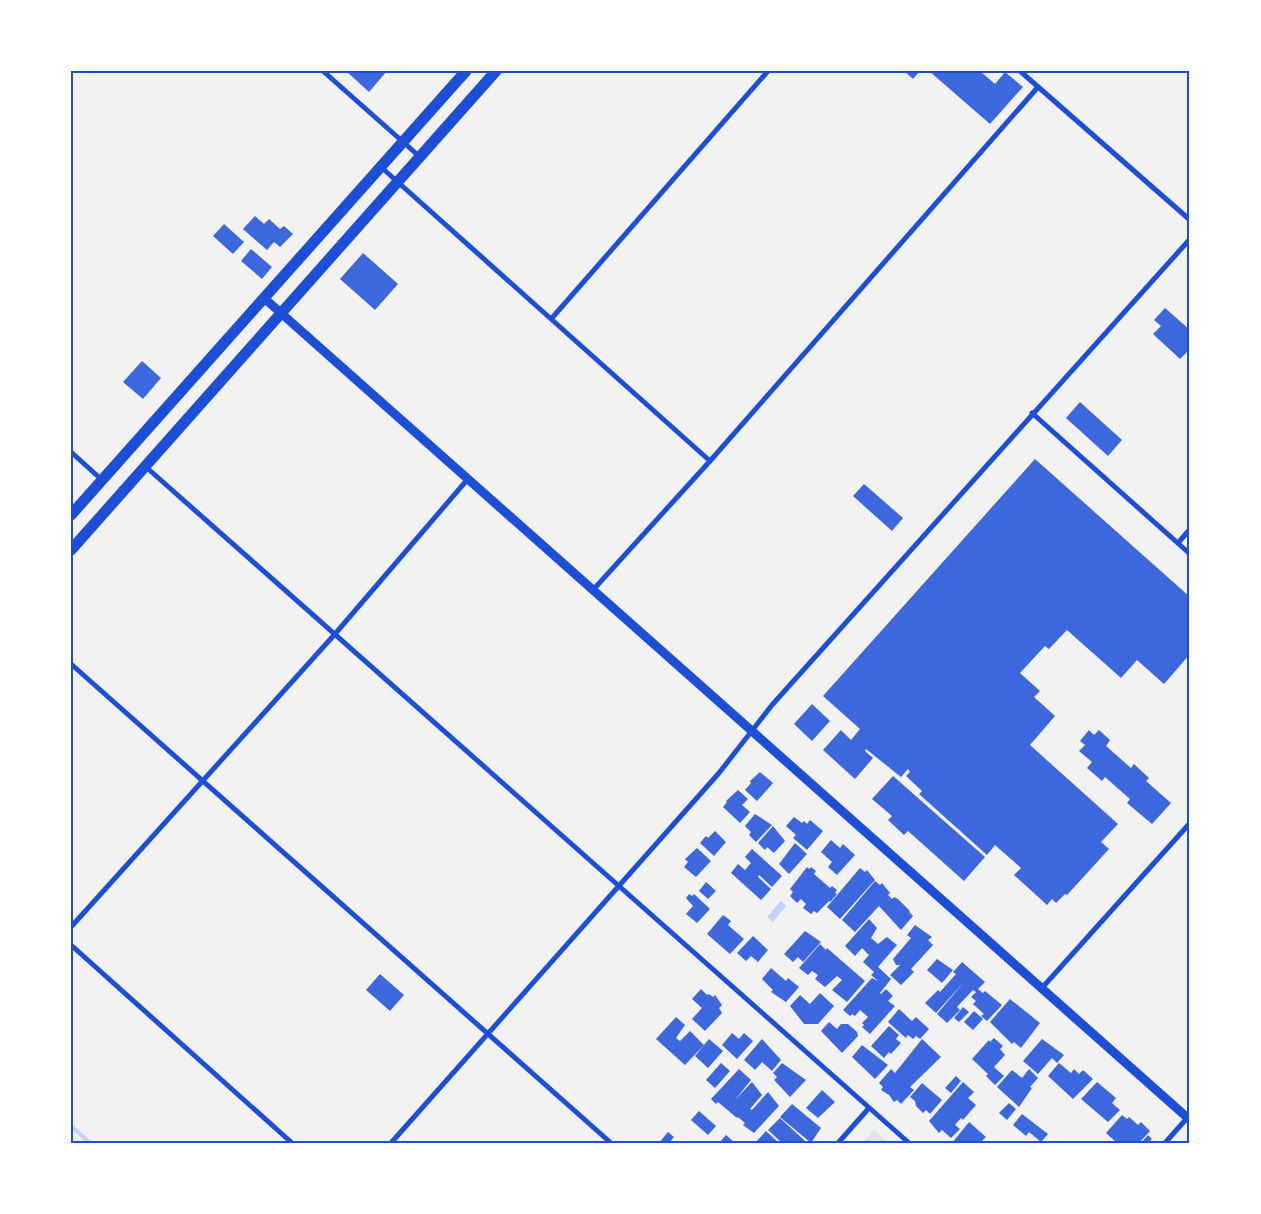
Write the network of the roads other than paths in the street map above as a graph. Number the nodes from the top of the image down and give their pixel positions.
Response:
1 (323, 71) edge
2 (466, 71) edge
3 (496, 71) edge
4 (768, 71) edge
5 (1020, 71) edge
6 (1038, 87) junction
7 (403, 142) junction
8 (420, 157) junction
9 (380, 167) junction
10 (398, 182) junction
11 (1190, 220) edge
12 (1190, 239) edge
13 (264, 298) junction
14 (280, 314) junction
15 (552, 318) junction
16 (1032, 413) junction
17 (71, 452) edge
18 (710, 461) junction
19 (144, 466) junction
20 (103, 480) junction
21 (467, 480) junction
22 (71, 515) edge
23 (1190, 529) edge
24 (1178, 543) junction
25 (71, 550) edge
26 (1190, 554) edge
27 (593, 590) junction
28 (335, 634) junction
29 (71, 664) edge
30 (752, 732) junction
31 (202, 780) junction
32 (1190, 823) edge
33 (619, 886) junction
34 (71, 927) edge
35 (71, 945) edge
36 (1041, 990) junction
37 (488, 1033) junction
38 (869, 1108) junction
39 (1189, 1117) edge
40 (292, 1143) edge
41 (391, 1143) edge
42 (611, 1143) edge
43 (838, 1143) edge
44 (909, 1143) edge
45 (1165, 1143) edge

1 - 7 street
2 - 7 main road
3 - 8 main road
4 - 15 street
5 - 6 street
6 - 11 street
6 - 18 street
7 - 8 street
7 - 9 main road
8 - 10 main road
9 - 10 street
9 - 13 main road
10 - 14 main road
10 - 15 street
12 - 16 street
13 - 14 street
13 - 20 main road
14 - 19 main road
14 - 21 street
15 - 18 street
16 - 24 street
16 - 30 street
17 - 20 street
18 - 27 street
19 - 25 main road
19 - 28 street
20 - 22 main road
21 - 27 street
21 - 28 street
23 - 24 street
24 - 26 street
27 - 30 street
28 - 31 street
28 - 33 street
29 - 31 street
30 - 33 street
30 - 36 street
31 - 34 street
31 - 37 street
32 - 36 street
33 - 37 street
33 - 38 street
35 - 40 street
36 - 39 street
37 - 41 street
37 - 42 street
38 - 43 street
38 - 44 street
39 - 45 street

